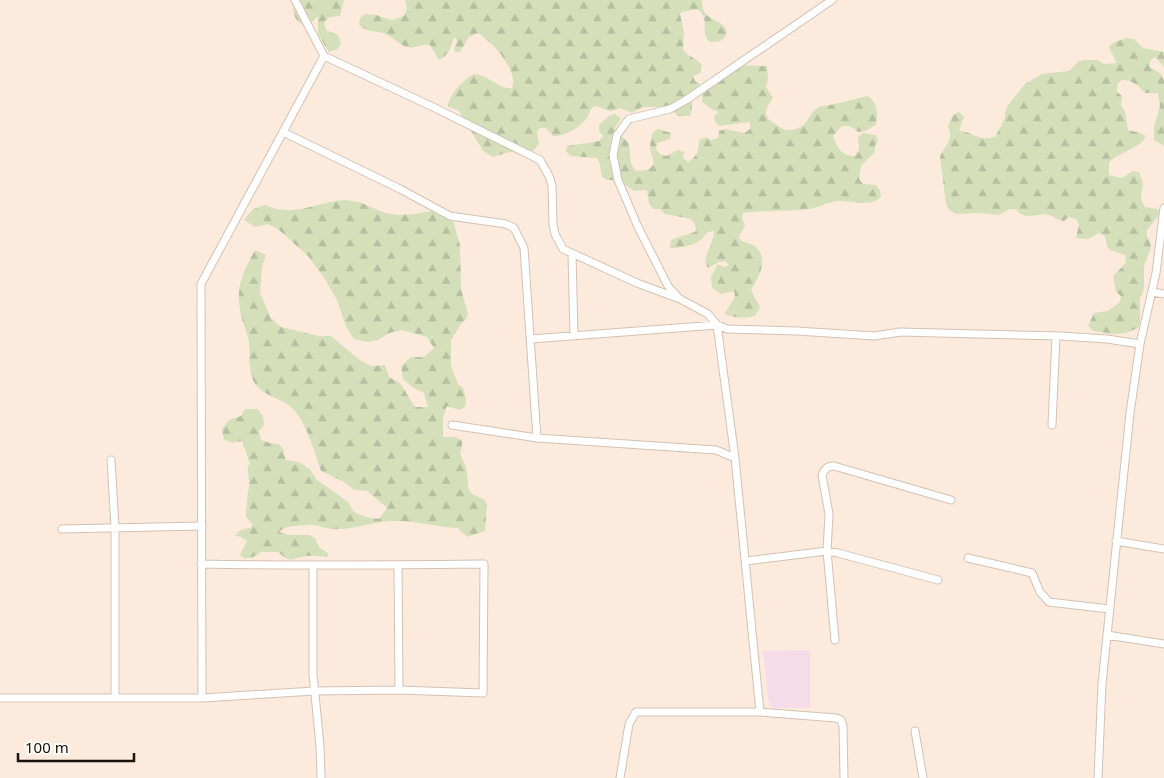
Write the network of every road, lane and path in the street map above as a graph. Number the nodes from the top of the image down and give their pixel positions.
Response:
1 (295, 0) edge
2 (832, 0) edge
3 (324, 56) junction
4 (283, 132) junction
5 (1164, 208) edge
6 (572, 254) junction
7 (1152, 292) junction
8 (1164, 294) edge
9 (680, 299) junction
10 (716, 325) junction
11 (574, 336) junction
12 (1056, 336) junction
13 (530, 339) junction
14 (1140, 344) junction
15 (452, 425) dead end
16 (1052, 425) dead end
17 (537, 438) junction
18 (735, 458) junction
19 (111, 460) dead end
20 (951, 500) dead end
21 (202, 526) junction
22 (114, 527) junction
23 (62, 529) dead end
24 (1116, 541) junction
25 (1164, 549) edge
26 (827, 551) junction
27 (968, 558) dead end
28 (746, 561) junction
29 (201, 564) junction
30 (398, 565) junction
31 (313, 566) junction
32 (938, 580) dead end
33 (1109, 609) junction
34 (1107, 635) junction
35 (835, 640) dead end
36 (1164, 644) edge
37 (399, 690) junction
38 (314, 691) junction
39 (0, 698) edge
40 (115, 698) junction
41 (202, 698) junction
42 (760, 712) junction
43 (915, 731) dead end
44 (321, 778) edge
45 (620, 778) edge
46 (844, 778) edge
47 (923, 778) edge
48 (1098, 778) edge

1 - 3 street
2 - 9 street
3 - 4 street
3 - 6 street
4 - 13 street
4 - 21 street
5 - 7 street
6 - 9 street
6 - 11 street
7 - 8 street
7 - 14 street
9 - 10 street
10 - 11 street
10 - 12 street
10 - 18 street
11 - 13 street
12 - 14 street
12 - 16 street
13 - 17 street
14 - 24 street
15 - 17 street
17 - 18 street
18 - 28 street
19 - 22 street
20 - 26 street
21 - 22 street
21 - 29 street
22 - 23 street
22 - 40 street
24 - 25 street
24 - 33 street
26 - 28 street
26 - 32 street
26 - 35 street
27 - 33 street
28 - 42 street
29 - 31 street
29 - 41 street
30 - 31 street
30 - 37 street
30 - 37 street
31 - 38 street
33 - 34 street
34 - 36 street
34 - 48 street
37 - 38 street
38 - 41 street
38 - 44 street
39 - 40 street
40 - 41 street
42 - 45 street
42 - 46 street
43 - 47 street

